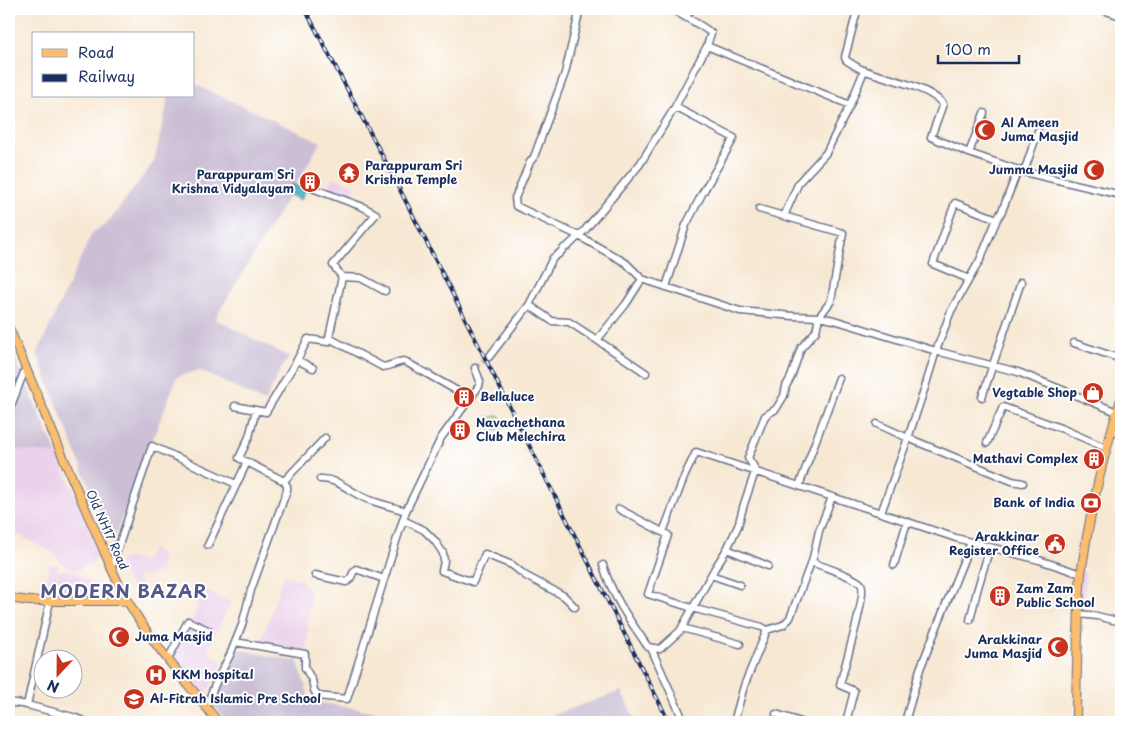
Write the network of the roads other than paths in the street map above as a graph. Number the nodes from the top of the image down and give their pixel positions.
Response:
1 (580, 9) edge
2 (671, 9) edge
3 (692, 9) edge
4 (1100, 9) edge
5 (856, 15) dead end
6 (1121, 16) edge
7 (685, 17) junction
8 (707, 46) junction
9 (864, 71) junction
10 (850, 105) junction
11 (675, 108) junction
12 (984, 112) dead end
13 (1038, 131) dead end
14 (969, 153) junction
15 (1021, 171) junction
16 (312, 188) dead end
17 (1121, 195) edge
18 (759, 209) dead end
19 (784, 216) junction
20 (997, 219) junction
21 (579, 236) junction
22 (342, 277) junction
23 (642, 279) junction
24 (969, 279) junction
25 (1021, 282) dead end
26 (666, 287) junction
27 (385, 291) dead end
28 (529, 305) junction
29 (819, 317) junction
30 (9, 329) edge
31 (329, 338) junction
32 (597, 340) junction
33 (1074, 343) dead end
34 (936, 351) junction
35 (489, 357) tunnel mouth
36 (1121, 359) edge
37 (297, 360) junction
38 (992, 366) junction
39 (26, 367) junction
40 (313, 368) dead end
41 (475, 368) dead end
42 (646, 373) dead end
43 (839, 378) dead end
44 (982, 397) dead end
45 (470, 398) junction
46 (1121, 399) edge
47 (235, 406) dead end
48 (256, 410) junction
49 (9, 411) edge
50 (1117, 412) junction
51 (877, 424) dead end
52 (1112, 430) junction
53 (1121, 434) edge
54 (324, 438) dead end
55 (908, 438) junction
56 (987, 443) dead end
57 (1106, 448) junction
58 (247, 462) junction
59 (756, 472) junction
60 (320, 478) dead end
61 (284, 481) junction
62 (1023, 483) dead end
63 (236, 484) junction
64 (799, 486) junction
65 (832, 497) junction
66 (619, 509) dead end
67 (406, 511) junction
68 (881, 514) junction
69 (403, 520) junction
70 (907, 522) junction
71 (663, 532) junction
72 (970, 542) junction
73 (208, 545) dead end
74 (990, 547) junction
75 (727, 550) junction
76 (812, 562) junction
77 (603, 565) dead end
78 (894, 565) dead end
79 (768, 566) dead end
80 (111, 570) junction
81 (1081, 574) junction
82 (315, 575) dead end
83 (711, 575) junction
84 (384, 579) junction
85 (740, 585) dead end
86 (9, 598) edge
87 (50, 601) junction
88 (127, 601) junction
89 (575, 607) dead end
90 (692, 608) junction
91 (1079, 614) junction
92 (970, 620) dead end
93 (1121, 622) edge
94 (682, 628) junction
95 (208, 630) dead end
96 (767, 630) junction
97 (235, 642) junction
98 (740, 644) dead end
99 (650, 648) junction
100 (168, 659) junction
101 (9, 702) edge
102 (27, 705) junction
103 (206, 707) junction
104 (776, 714) dead end
105 (86, 722) edge
106 (218, 722) edge
107 (684, 722) edge
108 (734, 722) edge
109 (801, 722) edge
110 (846, 722) edge
111 (905, 722) edge
112 (1076, 722) edge

1 - 21 street
2 - 7 street
3 - 7 street
4 - 6 street
5 - 9 street
7 - 8 street
8 - 10 street
8 - 11 street
9 - 10 street
9 - 14 street
10 - 19 street
11 - 21 street
11 - 26 street
12 - 14 street
13 - 15 street
14 - 15 street
15 - 17 street
15 - 20 street
16 - 22 street
18 - 19 street
19 - 29 street
20 - 24 street
20 - 24 street
21 - 23 street
21 - 28 street
22 - 27 street
22 - 31 street
23 - 26 street
23 - 32 street
24 - 34 street
25 - 38 street
26 - 29 street
28 - 32 street
28 - 35 street
29 - 34 street
29 - 59 street
30 - 39 main road, Old NH17 Road
31 - 37 street
31 - 45 street
32 - 42 street
33 - 36 street
34 - 38 street
34 - 55 street
37 - 40 street
37 - 48 street
38 - 44 street
38 - 50 street
39 - 49 street
39 - 80 main road, Old NH17 Road
41 - 45 street
43 - 64 street
45 - 67 street
46 - 50 main road
47 - 48 street
48 - 58 street
50 - 52 main road
51 - 55 street
52 - 53 street
52 - 57 main road
54 - 61 street
55 - 62 street
55 - 68 street
56 - 57 street
57 - 81 main road
58 - 61 street
58 - 63 street
59 - 64 street
59 - 71 street
59 - 75 street
60 - 67 street
61 - 97 street
63 - 73 street
63 - 80 street
64 - 65 street
65 - 68 street
65 - 76 street
66 - 71 street
67 - 69 street
68 - 70 street
69 - 84 street
69 - 89 street
70 - 72 street
70 - 78 street
71 - 90 street
72 - 74 street
72 - 111 street
74 - 81 street
74 - 92 street
75 - 79 street
75 - 83 street
76 - 96 street
76 - 110 street
77 - 99 street
80 - 88 main road, Old NH17 Road
81 - 91 main road
82 - 84 street
83 - 85 street
83 - 90 street
84 - 97 street
86 - 87 main road
87 - 88 main road
87 - 102 street
88 - 100 main road, Old NH17 Road
90 - 94 street
90 - 96 street
91 - 93 street
91 - 112 main road
94 - 98 street
94 - 99 street
95 - 100 street
96 - 108 street
97 - 103 street
99 - 107 street
100 - 103 main road, Old NH17 Road
101 - 102 street
102 - 105 street
103 - 106 main road, Old NH17 Road
104 - 109 street

